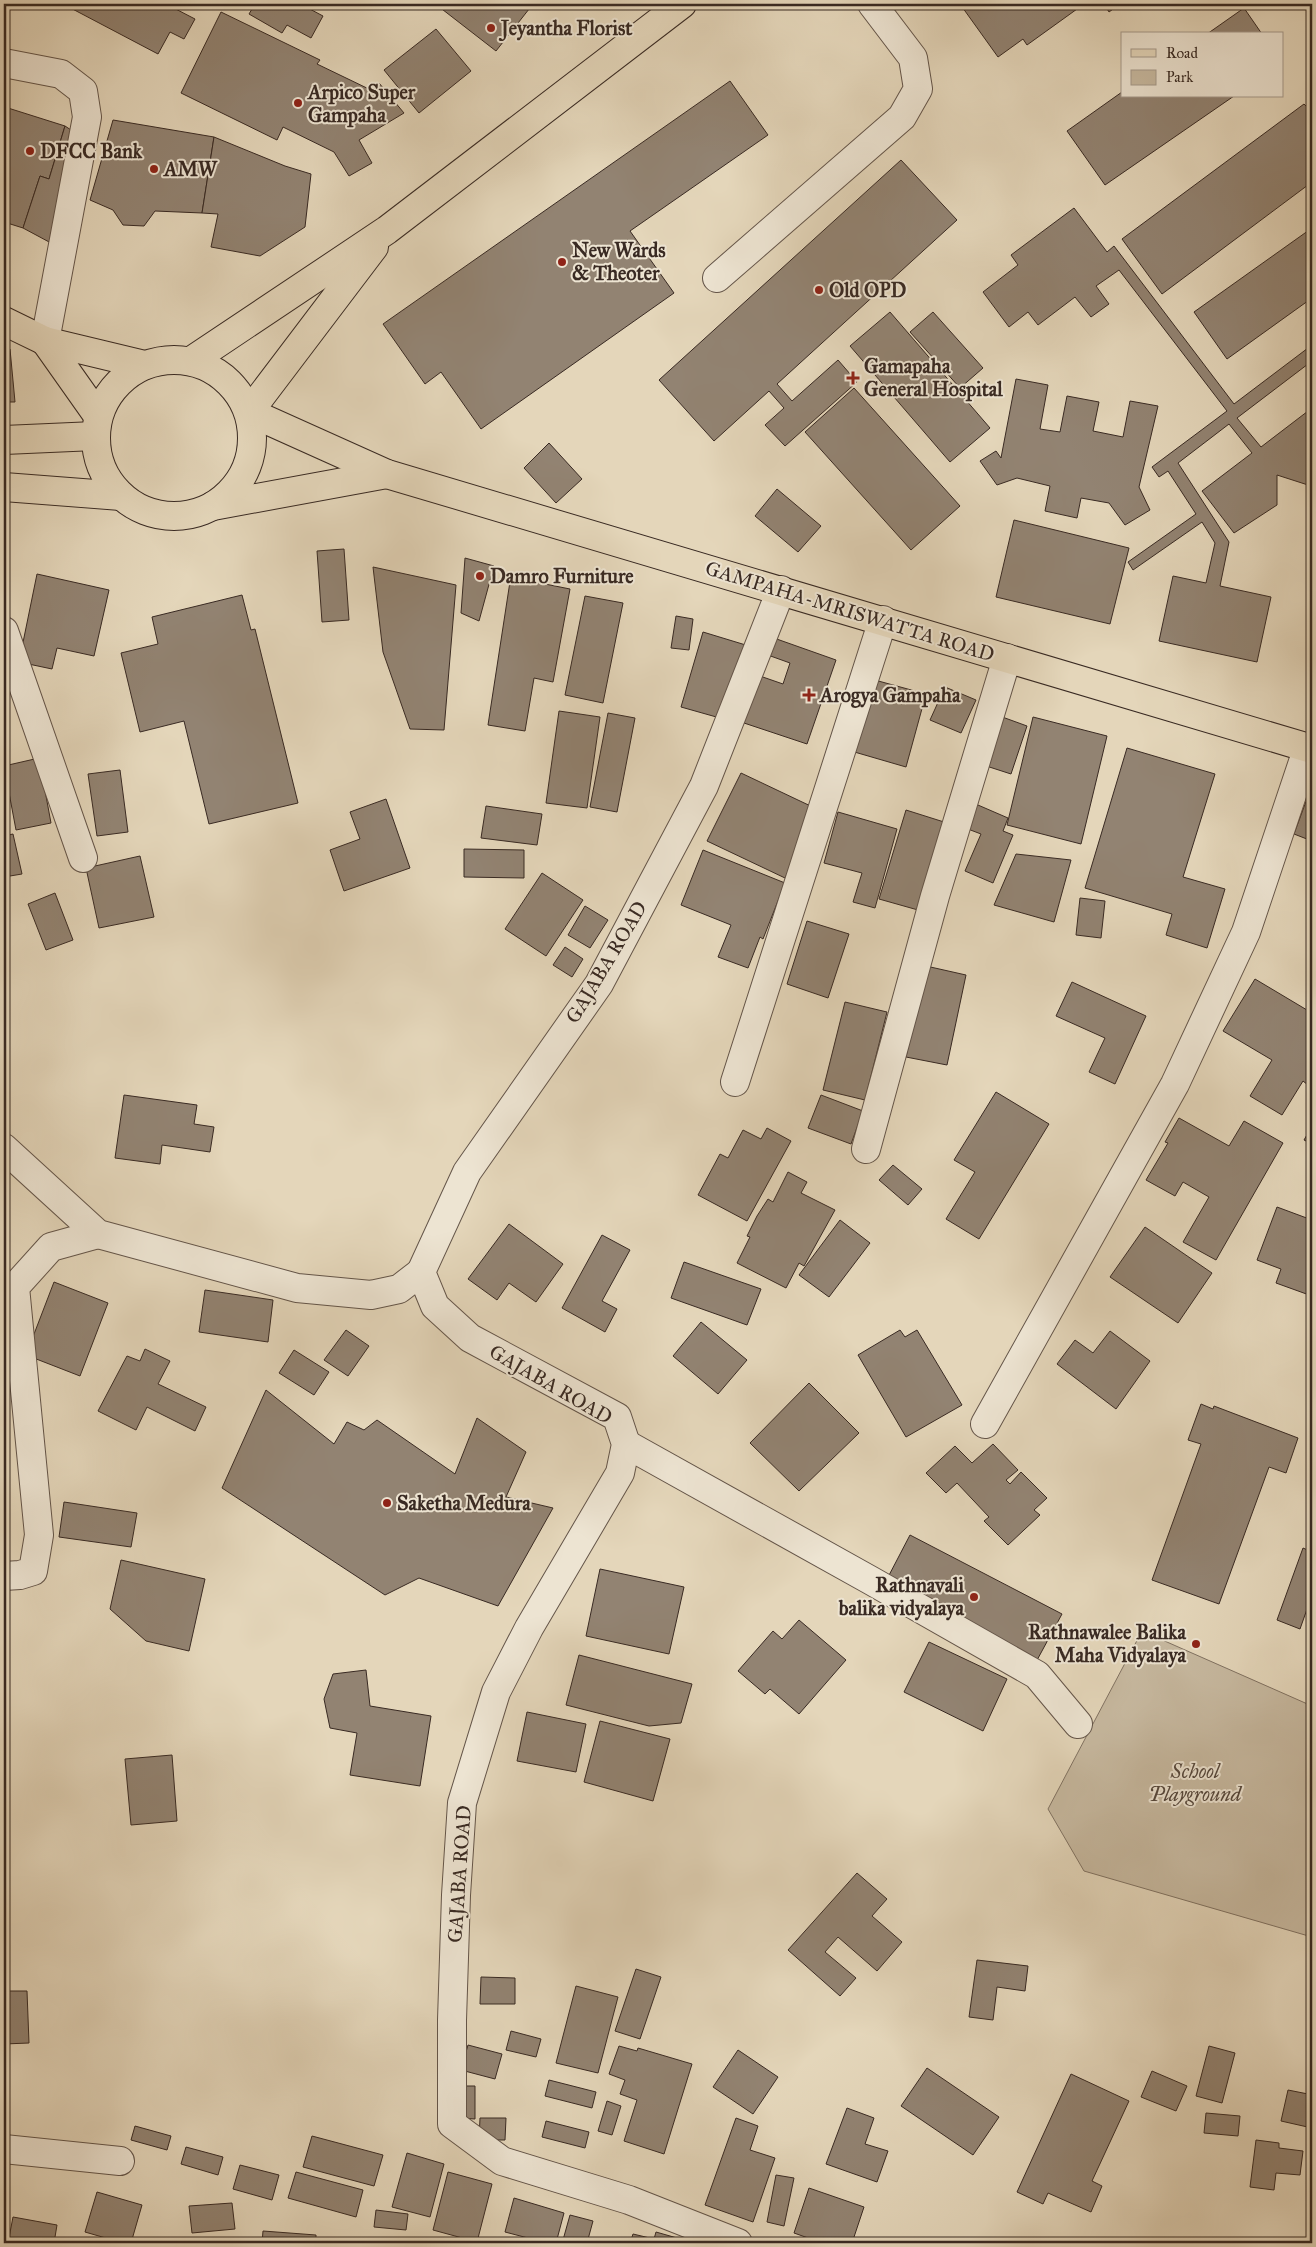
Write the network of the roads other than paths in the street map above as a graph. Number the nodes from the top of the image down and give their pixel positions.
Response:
1 (682, 4) edge
2 (872, 4) edge
3 (4, 63) edge
4 (387, 230) junction
5 (717, 278) dead end
6 (4, 321) edge
7 (45, 341) junction
8 (191, 361) junction
9 (145, 365) junction
10 (249, 412) junction
11 (96, 426) junction
12 (4, 440) edge
13 (387, 474) junction
14 (4, 487) edge
15 (121, 496) junction
16 (213, 506) junction
17 (781, 590) junction
18 (883, 620) junction
19 (4, 631) edge
20 (1007, 658) junction
21 (1310, 748) edge
22 (83, 858) dead end
23 (735, 1082) dead end
24 (4, 1148) edge
25 (866, 1149) dead end
26 (98, 1234) junction
27 (421, 1272) junction
28 (985, 1424) dead end
29 (626, 1444) junction
30 (4, 1576) edge
31 (1078, 1724) dead end
32 (4, 2149) edge
33 (120, 2161) dead end
34 (738, 2243) edge

1 - 4 main road
2 - 5 street
3 - 7 street
4 - 8 main road
4 - 10 main road
6 - 7 main road
7 - 9 main road
7 - 11 main road
8 - 9 main road
8 - 10 main road
9 - 11 main road
10 - 13 main road, GAMPAHA-MRISWATTA ROAD
10 - 16 main road
11 - 12 main road
11 - 15 main road
13 - 16 main road, GAMPAHA-MRISWATTA ROAD
13 - 17 main road, GAMPAHA-MRISWATTA ROAD
14 - 15 main road
15 - 16 main road
17 - 18 main road, GAMPAHA-MRISWATTA ROAD
17 - 27 street, GAJABA ROAD
18 - 20 main road, GAMPAHA-MRISWATTA ROAD
18 - 23 street
19 - 22 street
20 - 21 main road, GAMPAHA-MRISWATTA ROAD
20 - 25 street
21 - 28 street
24 - 26 street
26 - 27 street
26 - 30 street
27 - 29 street, GAJABA ROAD
29 - 31 street
29 - 34 street, GAJABA ROAD
32 - 33 street

